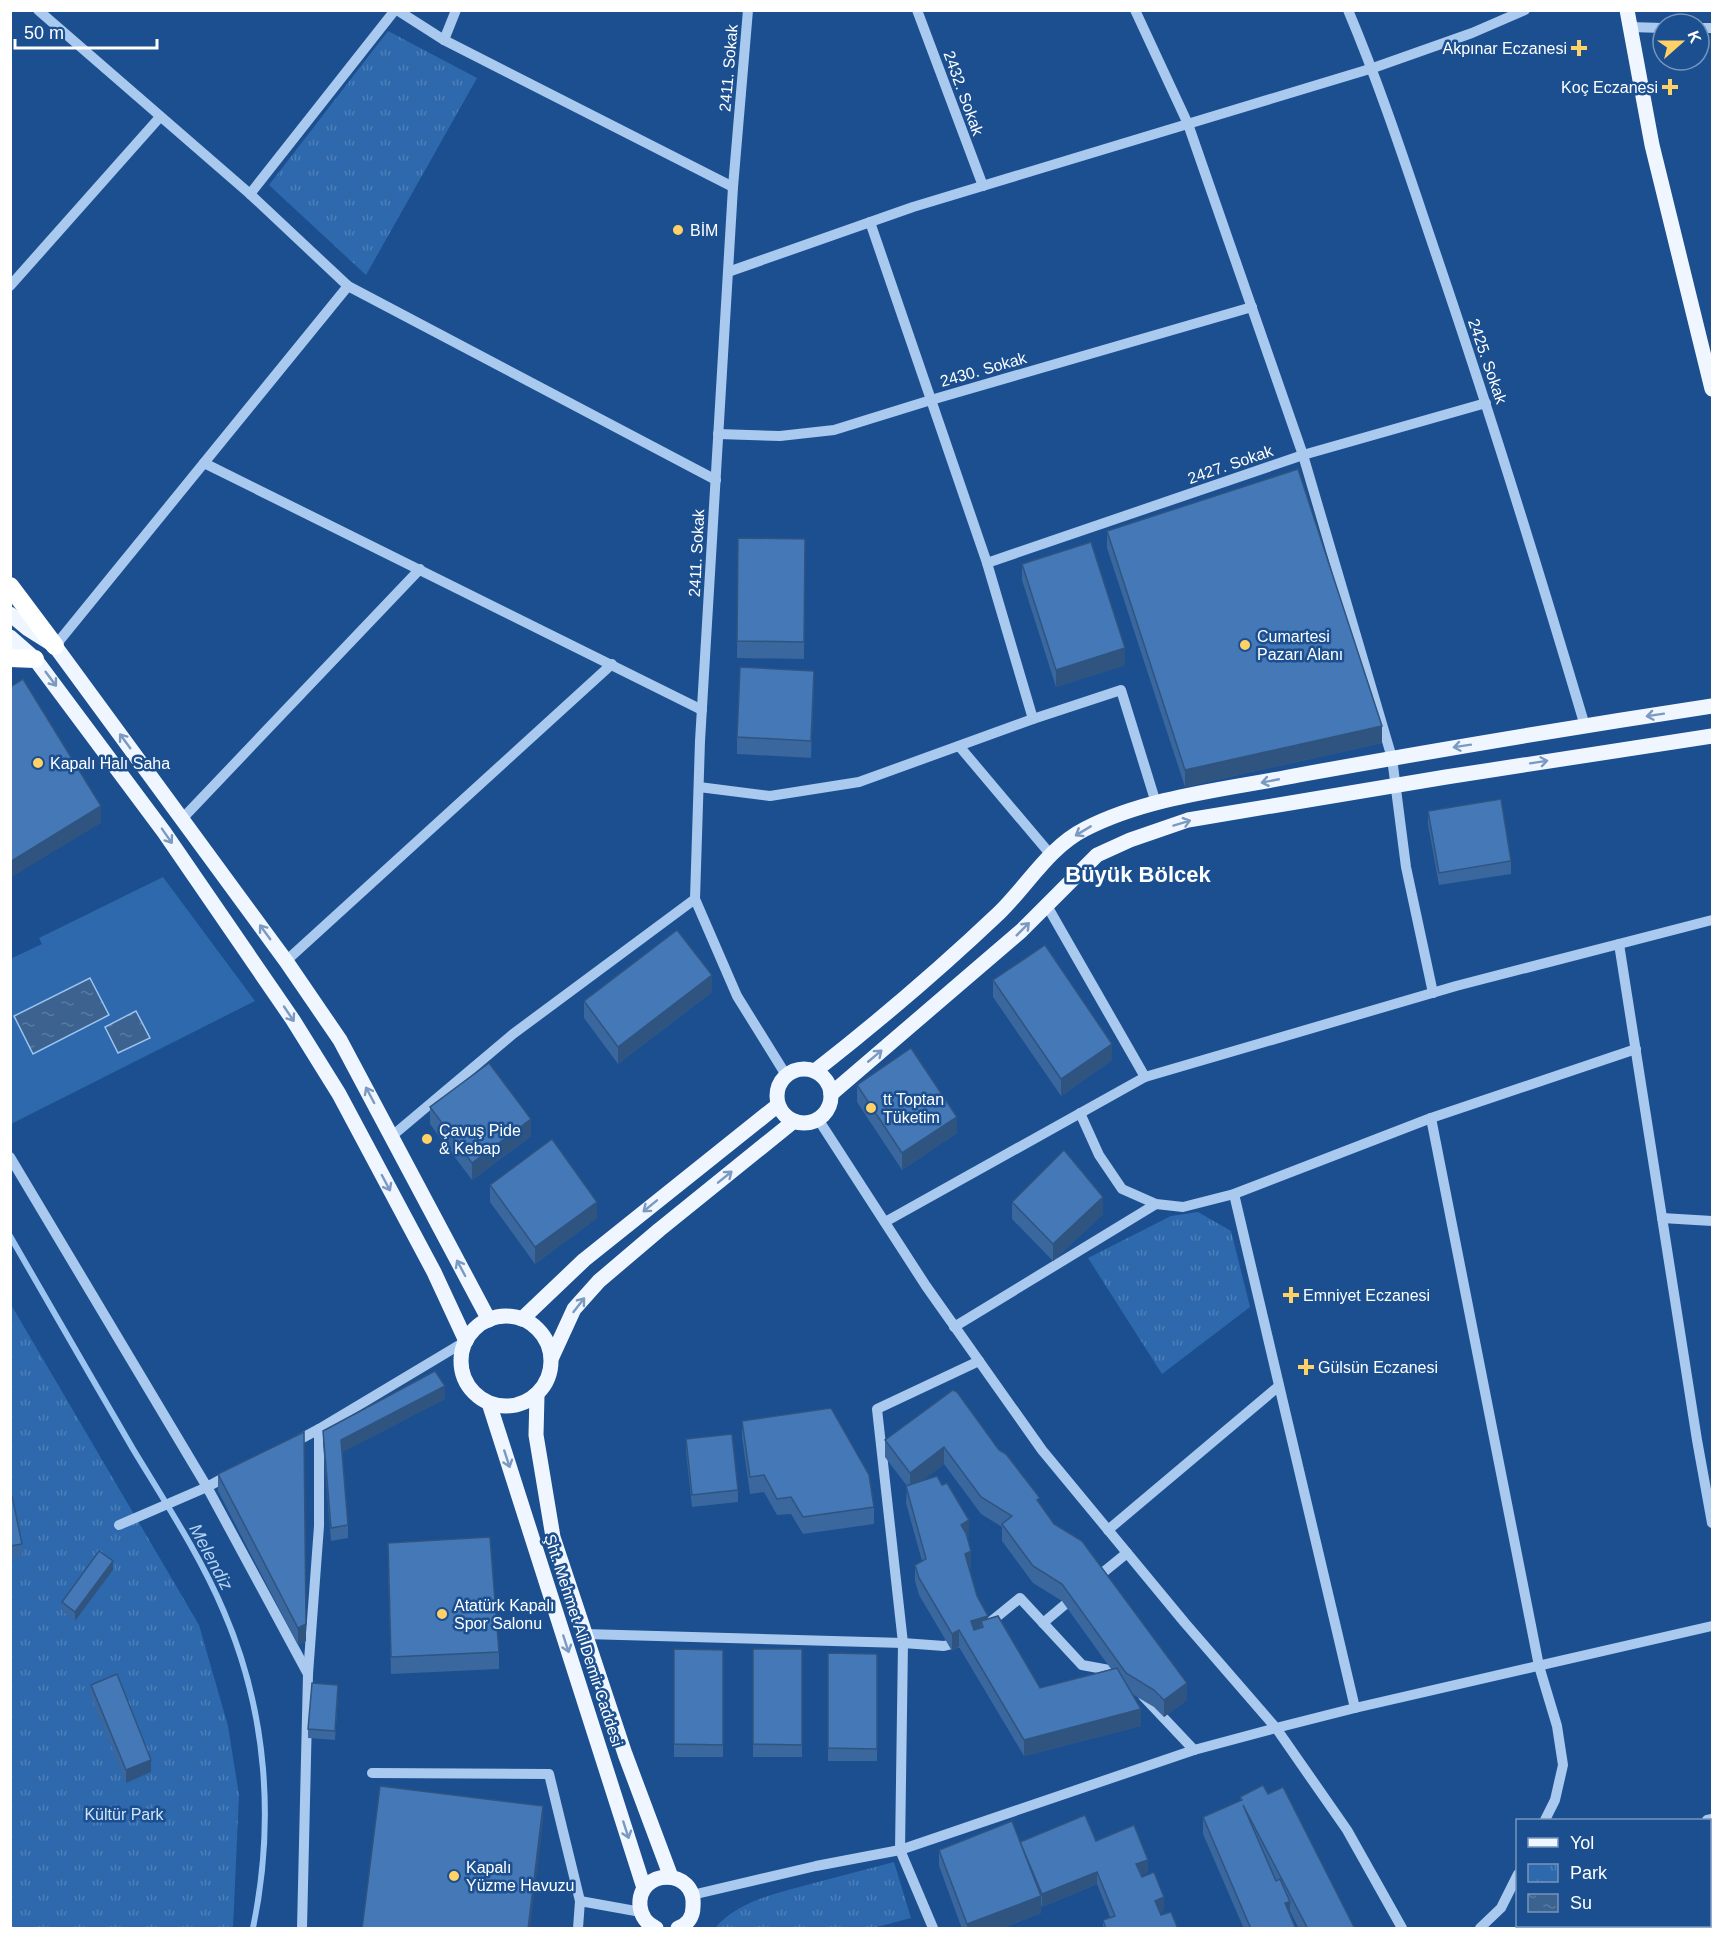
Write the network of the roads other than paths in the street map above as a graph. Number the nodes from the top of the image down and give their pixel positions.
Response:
1 (38, 10) edge
2 (396, 10) edge
3 (456, 10) edge
4 (748, 10) edge
5 (917, 10) edge
6 (1135, 10) edge
7 (1348, 10) edge
8 (1525, 10) edge
9 (1627, 10) edge
10 (1630, 27) junction
11 (1651, 28) edge
12 (444, 40) junction
13 (1372, 68) junction
14 (160, 117) junction
15 (1188, 124) junction
16 (982, 186) junction
17 (733, 187) junction
18 (250, 194) junction
19 (870, 222) junction
20 (728, 272) junction
21 (10, 286) edge
22 (348, 286) junction
23 (1252, 307) junction
24 (1713, 389) edge
25 (931, 400) junction
26 (1486, 403) junction
27 (718, 434) junction
28 (1303, 455) junction
29 (204, 463) junction
30 (716, 480) junction
31 (987, 563) junction
32 (420, 569) junction
33 (10, 586) edge
34 (10, 614) edge
35 (10, 638) edge
36 (55, 645) junction
37 (10, 658) edge
38 (35, 659) junction
39 (612, 664) junction
40 (1713, 706) edge
41 (702, 710) junction
42 (1033, 719) junction
43 (1585, 726) junction
44 (1713, 736) edge
45 (959, 746) junction
46 (1392, 758) junction
47 (1395, 785) junction
48 (699, 786) junction
49 (1156, 803) junction
50 (182, 819) junction
51 (1051, 855) junction
52 (695, 899) junction
53 (1046, 904) junction
54 (1713, 920) edge
55 (1619, 944) junction
56 (286, 960) junction
57 (1433, 993) junction
58 (1636, 1049) junction
59 (815, 1071) junction
60 (786, 1075) junction
61 (1145, 1077) junction
62 (831, 1094) junction
63 (778, 1105) junction
64 (1080, 1113) junction
65 (1431, 1118) junction
66 (818, 1119) junction
67 (794, 1121) junction
68 (392, 1136) junction
69 (10, 1157) edge
70 (1234, 1194) junction
71 (1156, 1204) junction
72 (1662, 1218) junction
73 (1713, 1221) edge
74 (885, 1222) junction
75 (522, 1318) junction
76 (489, 1320) junction
77 (954, 1327) junction
78 (466, 1341) junction
79 (552, 1357) junction
80 (979, 1361) junction
81 (1280, 1386) junction
82 (537, 1395) junction
83 (489, 1403) junction
84 (319, 1429) junction
85 (278, 1450) edge
86 (237, 1471) edge
87 (207, 1486) junction
88 (1713, 1523) edge
89 (119, 1525) dead end
90 (1108, 1530) junction
91 (1127, 1552) junction
92 (1043, 1623) junction
93 (1713, 1626) edge
94 (585, 1634) junction
95 (903, 1643) junction
96 (1539, 1666) junction
97 (308, 1674) junction
98 (1355, 1708) junction
99 (1276, 1728) junction
100 (1194, 1750) junction
101 (372, 1773) dead end
102 (1546, 1819) edge
103 (900, 1850) junction
104 (671, 1877) junction
105 (1516, 1878) edge
106 (644, 1888) junction
107 (692, 1895) junction
108 (580, 1902) junction
109 (646, 1922) edge
110 (302, 1929) edge
111 (578, 1929) edge
112 (678, 1929) edge
113 (933, 1929) edge
114 (1402, 1929) edge
115 (1480, 1929) edge

1 - 14 street
2 - 12 street
2 - 18 street
3 - 12 street
4 - 17 street, 2411. Sokak
5 - 16 street, 2432. Sokak
6 - 15 street
7 - 13 street, 2425. Sokak
8 - 13 street
9 - 10 main road
10 - 11 street
10 - 24 main road
12 - 17 street
13 - 15 street
13 - 26 street, 2425. Sokak
14 - 18 street
14 - 21 street
15 - 16 street
15 - 23 street
16 - 19 street
17 - 20 street, 2411. Sokak
18 - 22 street
19 - 20 street
19 - 25 street
20 - 27 street, 2411. Sokak
22 - 29 street
22 - 30 street
23 - 25 street, 2430. Sokak
23 - 28 street
25 - 27 street, 2430. Sokak
25 - 31 street
26 - 28 street, 2427. Sokak
26 - 43 street, 2425. Sokak
27 - 30 street, 2411. Sokak
28 - 31 street, 2427. Sokak
28 - 46 street
29 - 32 street
29 - 36 street
30 - 41 street, 2411. Sokak
31 - 42 street
32 - 39 street
32 - 50 street
33 - 36 highway
34 - 36 main road
35 - 38 main road
50 -> 36 main road
37 - 38 highway
38 -> 78 main road
39 - 41 street
39 - 56 street
40 -> 43 main road
41 - 48 street, 2411. Sokak
42 - 45 street
42 - 49 street
43 -> 46 main road
47 -> 44 main road
45 - 48 street
45 - 51 street
46 - 47 street
46 -> 49 main road
53 -> 47 main road
47 - 57 street
48 - 52 street, 2411. Sokak
49 -> 51 main road
56 -> 50 main road
51 - 59 main road
52 - 60 street, 2411. Sokak
52 - 68 street
53 - 61 street
62 -> 53 main road
54 - 55 street
55 - 57 street
55 - 58 street
68 -> 56 main road
57 - 61 street
58 - 65 street
58 - 72 street
59 - 60 main road
59 - 62 main road
60 - 63 main road
61 - 64 street
62 - 66 main road
63 - 67 main road
63 -> 75 main road
64 - 71 street
64 - 74 street
65 - 70 street
65 - 96 street
66 - 67 main road
66 - 74 street
79 -> 67 main road
76 -> 68 main road
69 - 87 street
70 - 71 street
70 - 81 street
71 - 77 street
72 - 73 street
72 - 88 street
74 - 77 street
75 - 76 main road
75 - 79 main road
76 - 78 main road
77 - 80 street
78 - 83 main road
78 - 84 street
79 - 82 main road
80 - 90 street
80 - 95 street
81 - 90 street
81 - 98 street
82 - 83 main road
82 - 94 main road, Şht. Mehmet Ali Demir Caddesi
83 -> 106 main road, Şht. Mehmet Ali Demir Caddesi
84 - 85 street
84 - 97 street
86 - 87 street
87 - 89 street
87 - 97 street
90 - 91 street
91 - 92 street
91 - 99 street
92 - 95 street
92 - 100 street
93 - 96 street
94 - 95 street
94 - 104 main road, Şht. Mehmet Ali Demir Caddesi
95 - 103 street
96 - 98 street
96 - 102 street
97 - 110 street
98 - 99 street
99 - 100 street
99 - 114 street
100 - 103 street
101 - 108 street
103 - 107 street
103 - 113 street
104 - 106 main road
104 - 107 main road
105 - 115 street
106 - 109 main road
107 - 112 main road
108 - 109 street
108 - 111 street

